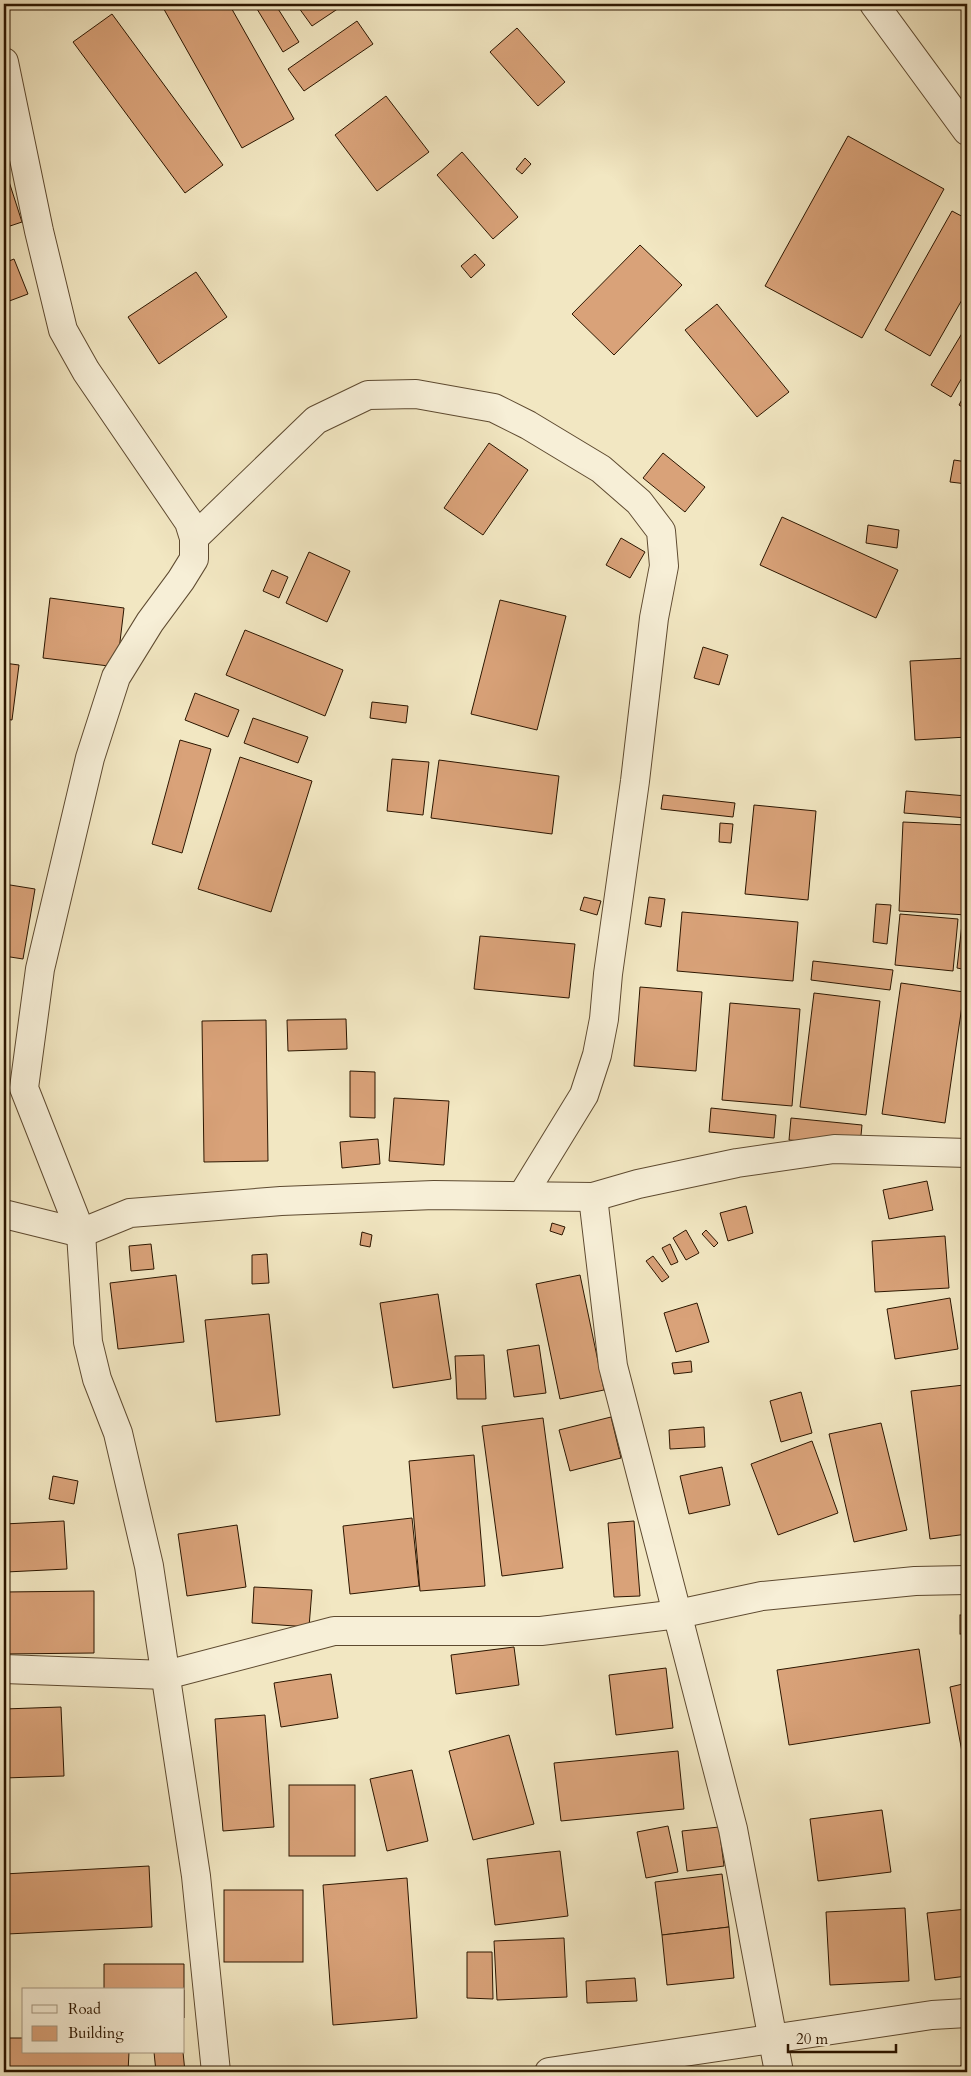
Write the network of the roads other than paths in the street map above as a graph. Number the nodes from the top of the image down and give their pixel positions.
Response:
1 (874, 4) edge
2 (4, 62) edge
3 (967, 131) edge
4 (194, 538) junction
5 (967, 1153) edge
6 (522, 1196) junction
7 (593, 1196) junction
8 (4, 1214) edge
9 (81, 1233) junction
10 (967, 1580) edge
11 (678, 1614) junction
12 (4, 1668) edge
13 (166, 1675) junction
14 (967, 2013) edge
15 (772, 2039) junction
16 (216, 2072) edge
17 (549, 2072) edge
18 (779, 2072) edge

1 - 3 street
2 - 4 street
4 - 6 street
4 - 9 street
5 - 7 street
6 - 7 street
6 - 9 street
7 - 11 street
8 - 9 street
9 - 13 street
10 - 11 street
11 - 13 street
11 - 15 street
12 - 13 street
13 - 16 street
14 - 15 street
15 - 17 street
15 - 18 street

